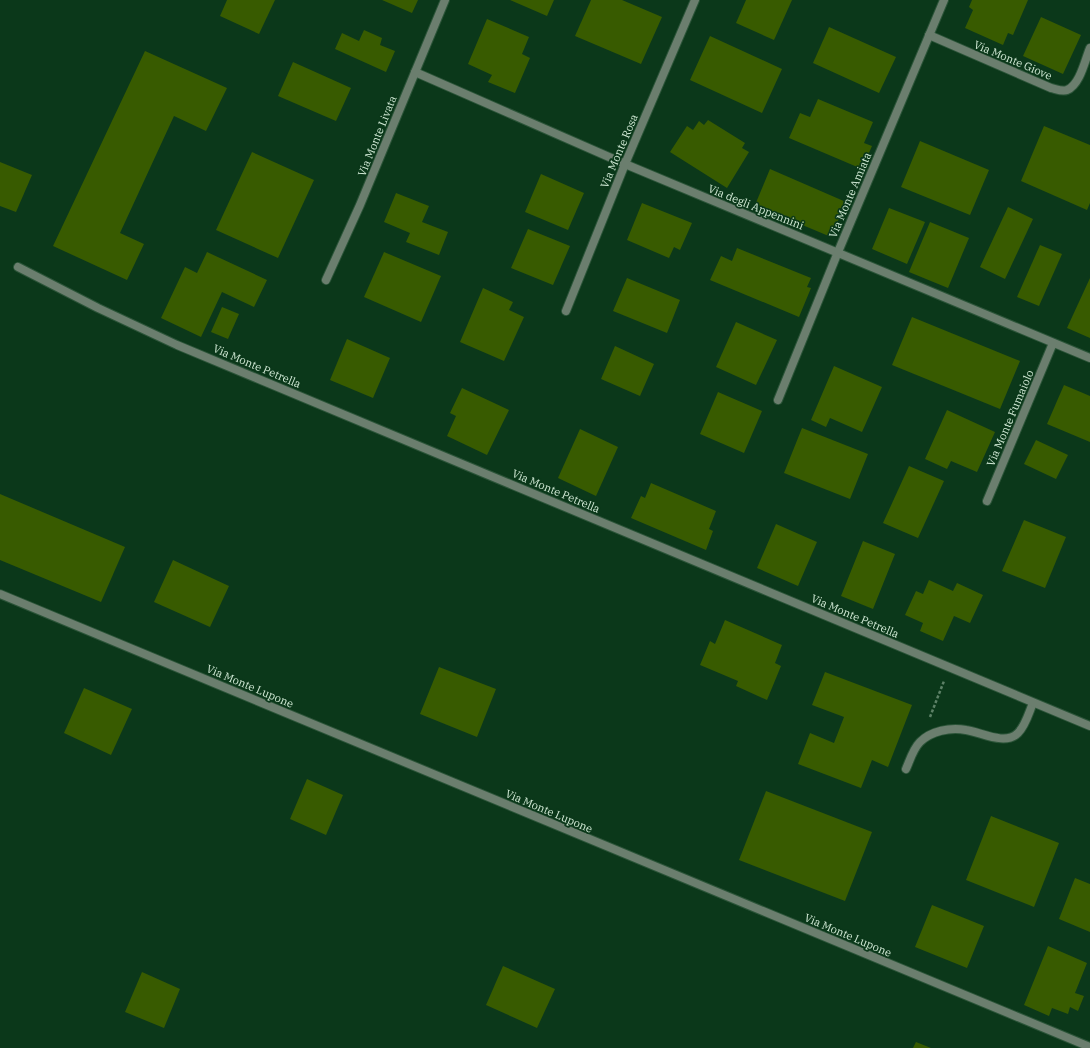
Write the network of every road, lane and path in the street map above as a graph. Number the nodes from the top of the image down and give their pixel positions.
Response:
1 (445, 0) edge
2 (695, 0) edge
3 (944, 0) edge
4 (929, 35) junction
5 (1090, 48) edge
6 (415, 72) junction
7 (625, 164) junction
8 (838, 252) junction
9 (18, 267) dead end
10 (326, 280) dead end
11 (566, 311) dead end
12 (1053, 343) junction
13 (1090, 358) edge
14 (778, 400) dead end
15 (987, 501) dead end
16 (0, 594) edge
17 (949, 668) junction
18 (1033, 703) junction
19 (1090, 726) edge
20 (920, 742) junction
21 (906, 769) dead end
22 (1090, 1047) edge

1 - 6 street, Via Monte Livata
2 - 7 street, Via Monte Rosa
3 - 4 street, Via Monte Amiata
4 - 5 street, Via Monte Giove
4 - 8 street, Via Monte Amiata
6 - 7 street, Via degli Appennini
6 - 10 street, Via Monte Livata
7 - 8 street, Via degli Appennini
7 - 11 street, Via Monte Rosa
8 - 12 street, Via degli Appennini
8 - 14 street, Via Monte Amiata
9 - 17 street, Via Monte Petrella
12 - 13 street, Via degli Appennini
12 - 15 street, Via Monte Fumaiolo
16 - 22 street, Via Monte Lupone
17 - 18 street, Via Monte Petrella
17 - 20 path
18 - 19 street, Via Monte Petrella
18 - 20 street
20 - 21 street

